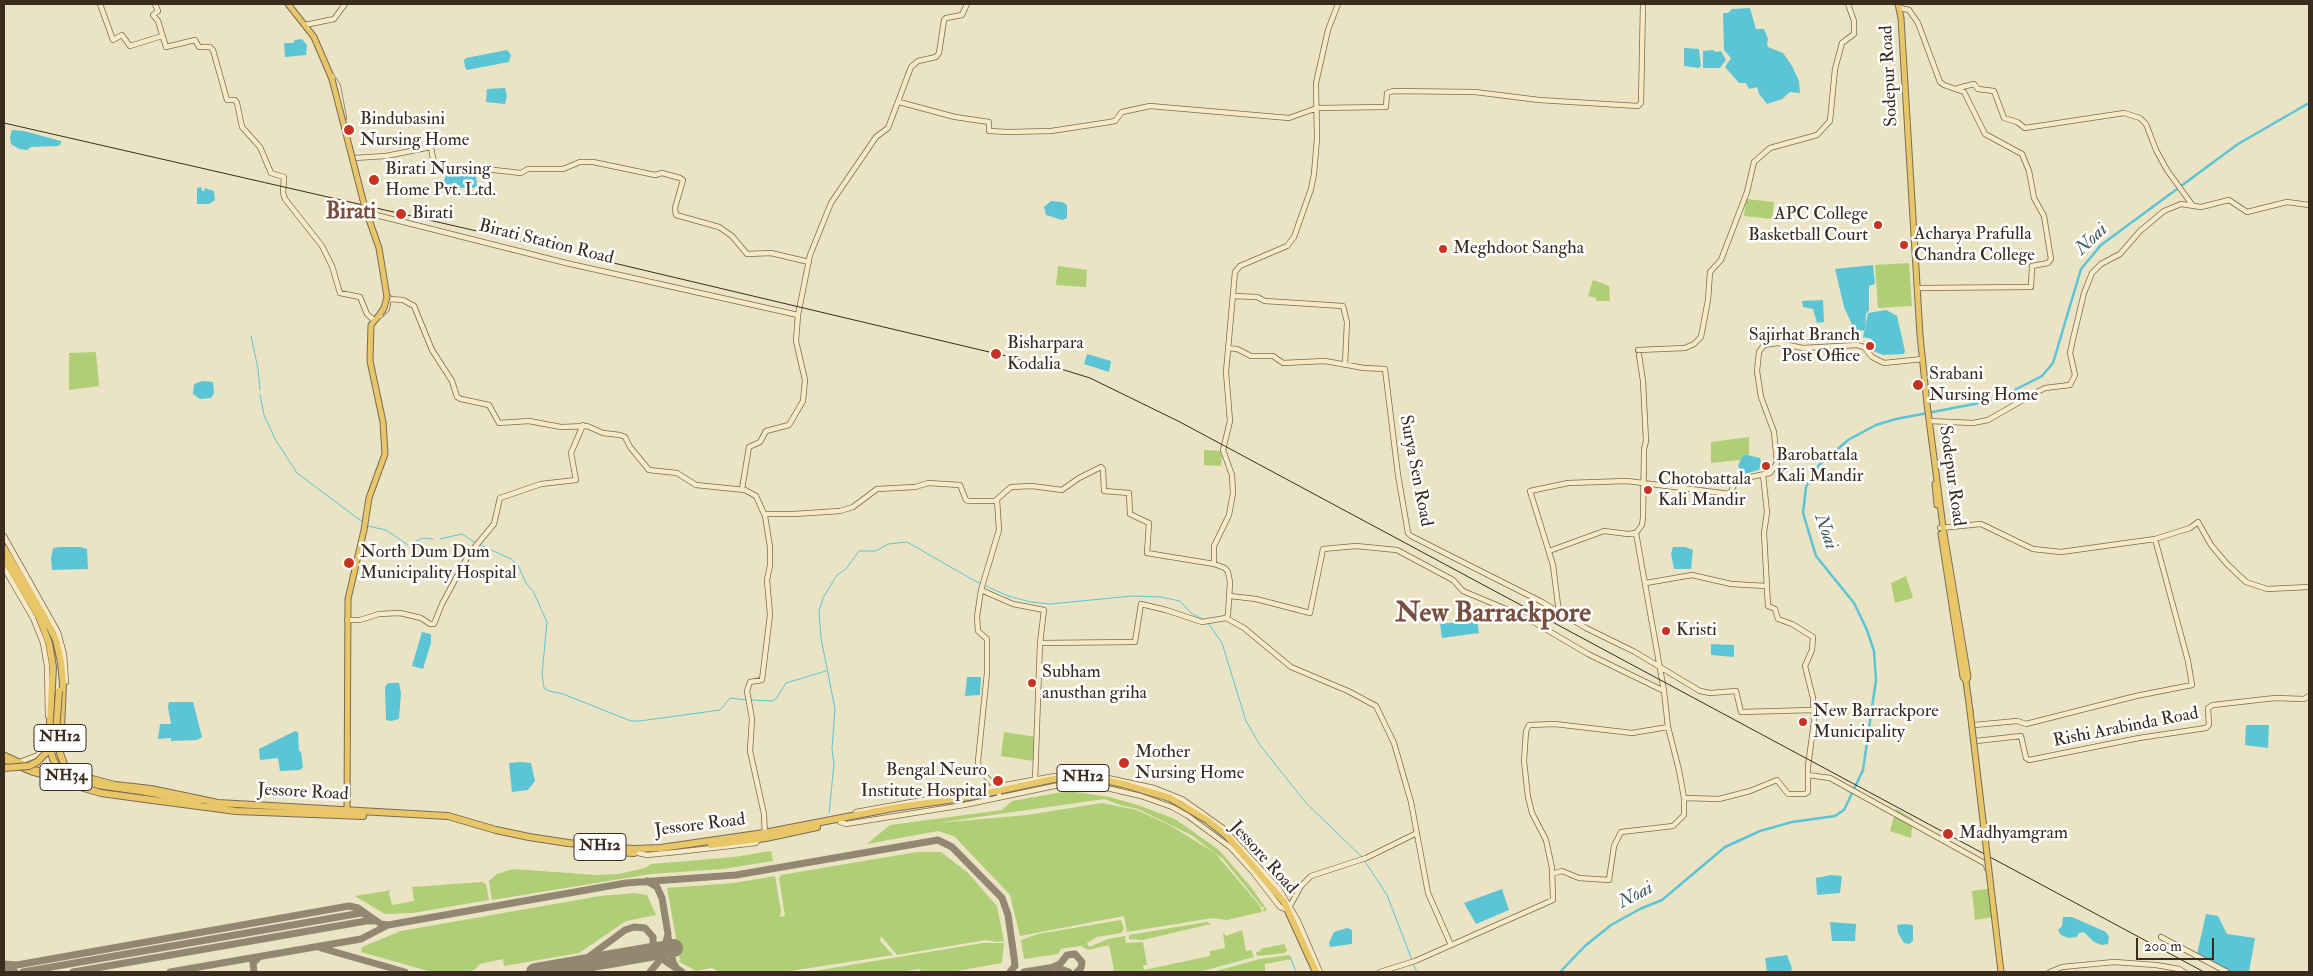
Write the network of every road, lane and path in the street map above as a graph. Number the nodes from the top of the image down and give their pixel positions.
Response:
1 (100, 4) edge
2 (155, 4) edge
3 (288, 4) edge
4 (345, 4) edge
5 (967, 4) edge
6 (1338, 4) edge
7 (1643, 4) edge
8 (1848, 4) edge
9 (1899, 6) edge
10 (305, 25) junction
11 (162, 36) junction
12 (332, 77) junction
13 (1957, 88) junction
14 (899, 102) junction
15 (1317, 108) junction
16 (354, 158) junction
17 (359, 183) junction
18 (2309, 205) edge
19 (2193, 206) junction
20 (368, 213) junction
21 (809, 262) junction
22 (1918, 288) junction
23 (1233, 296) junction
24 (389, 299) junction
25 (798, 315) junction
26 (376, 317) junction
27 (1228, 348) junction
28 (1923, 359) junction
29 (1345, 365) junction
30 (1929, 420) junction
31 (583, 425) junction
32 (1763, 475) junction
33 (1644, 483) junction
34 (742, 489) junction
35 (997, 500) junction
36 (764, 514) junction
37 (1942, 528) junction
38 (1636, 532) junction
39 (4, 536) edge
40 (2155, 538) junction
41 (4, 548) edge
42 (1549, 551) junction
43 (4, 558) edge
44 (1214, 564) junction
45 (4, 568) edge
46 (14, 575) junction
47 (1646, 583) junction
48 (1766, 586) junction
49 (2309, 587) edge
50 (981, 590) junction
51 (1230, 596) junction
52 (1559, 614) junction
53 (1226, 618) junction
54 (347, 620) junction
55 (1040, 643) junction
56 (59, 654) junction
57 (1659, 666) junction
58 (1664, 692) junction
59 (2309, 696) edge
60 (1813, 710) junction
61 (48, 718) junction
62 (1974, 726) dead end
63 (1668, 727) junction
64 (61, 730) junction
65 (1976, 741) dead end
66 (4, 755) edge
67 (4, 760) edge
68 (17, 763) junction
69 (4, 768) edge
70 (1808, 775) junction
71 (1035, 781) junction
72 (116, 785) junction
73 (998, 791) junction
74 (1684, 798) junction
75 (199, 805) junction
76 (347, 813) junction
77 (840, 822) junction
78 (1416, 833) junction
79 (763, 835) junction
80 (1552, 874) junction
81 (1288, 908) junction
82 (2161, 937) dead end
83 (1451, 945) junction
84 (1312, 972) edge
85 (1318, 972) edge
86 (1380, 972) edge
87 (2000, 972) edge
88 (2050, 972) edge
89 (2184, 972) edge
90 (2227, 972) edge

1 - 11 street
2 - 11 street
3 - 10 main road
4 - 10 street
5 - 14 street
6 - 15 street
7 - 15 street
8 - 33 street
9 - 13 street
9 - 22 main road, Sodepur Road
10 - 12 main road
11 - 26 street
12 - 16 street
12 - 17 street
12 - 26 main road, bridge
13 - 19 street
13 - 22 street
14 - 15 street
14 - 21 street
15 - 23 street
16 - 17 street
16 - 21 street
17 - 20 street
18 - 19 street
19 - 30 street
20 - 24 street
20 - 25 street, Birati Station Road
21 - 25 street
22 - 28 main road, Sodepur Road
23 - 27 street
23 - 29 street
24 - 26 street
24 - 31 street
25 - 34 street
26 - 54 main road
27 - 29 street
27 - 44 street
28 - 30 main road, Sodepur Road
28 - 32 street
29 - 52 street, Surya Sen Road
30 - 37 main road, Sodepur Road
31 - 34 street
31 - 54 street
32 - 33 street
32 - 48 street
33 - 38 street
33 - 42 street
34 - 36 street
35 - 36 street
35 - 44 street
35 - 50 street
36 - 79 street
37 - 40 street
37 - 87 main road, Sodepur Road, bridge
38 - 42 street
38 - 47 street
39 - 64 street
40 - 49 street
40 - 62 street
41 - 56 highway, NH12
42 - 52 street
43 - 46 highway, NH12
44 - 51 street
45 - 61 street
46 - 61 highway
46 - 75 highway, NH12, bridge
47 - 48 street
47 - 57 street
48 - 60 street
50 - 55 street
50 - 73 street
51 - 53 street
51 - 58 street
52 - 57 street, Surya Sen Road
53 - 55 street
53 - 78 street
54 - 76 main road
55 - 71 street
56 - 64 highway, NH12
56 - 69 highway, bridge
57 - 58 street
57 - 60 street, Surya Sen Road
58 - 63 street
59 - 65 street, Rishi Arabinda Road
60 - 70 street
61 - 68 street
63 - 74 street
63 - 80 street
64 - 72 highway, NH12
66 - 68 main road, Jessore Road / NH34
67 - 68 main road
68 - 72 main road, Jessore Road / NH34
68 - 75 main road
70 - 74 street
70 - 87 street
71 - 73 highway, Jessore Road / NH12
71 - 81 street
71 - 85 highway, Jessore Road / NH12
72 - 76 highway, Jessore Road / NH12
73 - 77 highway, NH12
73 - 79 highway, Jessore Road / NH12
73 - 81 highway, NH12
74 - 80 street
75 - 76 highway, NH12
76 - 79 highway, Jessore Road / NH12
76 - 79 highway, NH12
77 - 79 highway, NH12
77 - 81 street
78 - 81 street
78 - 83 street
80 - 83 street
81 - 84 highway, NH12
81 - 85 street
82 - 90 street
83 - 86 street
88 - 89 street

